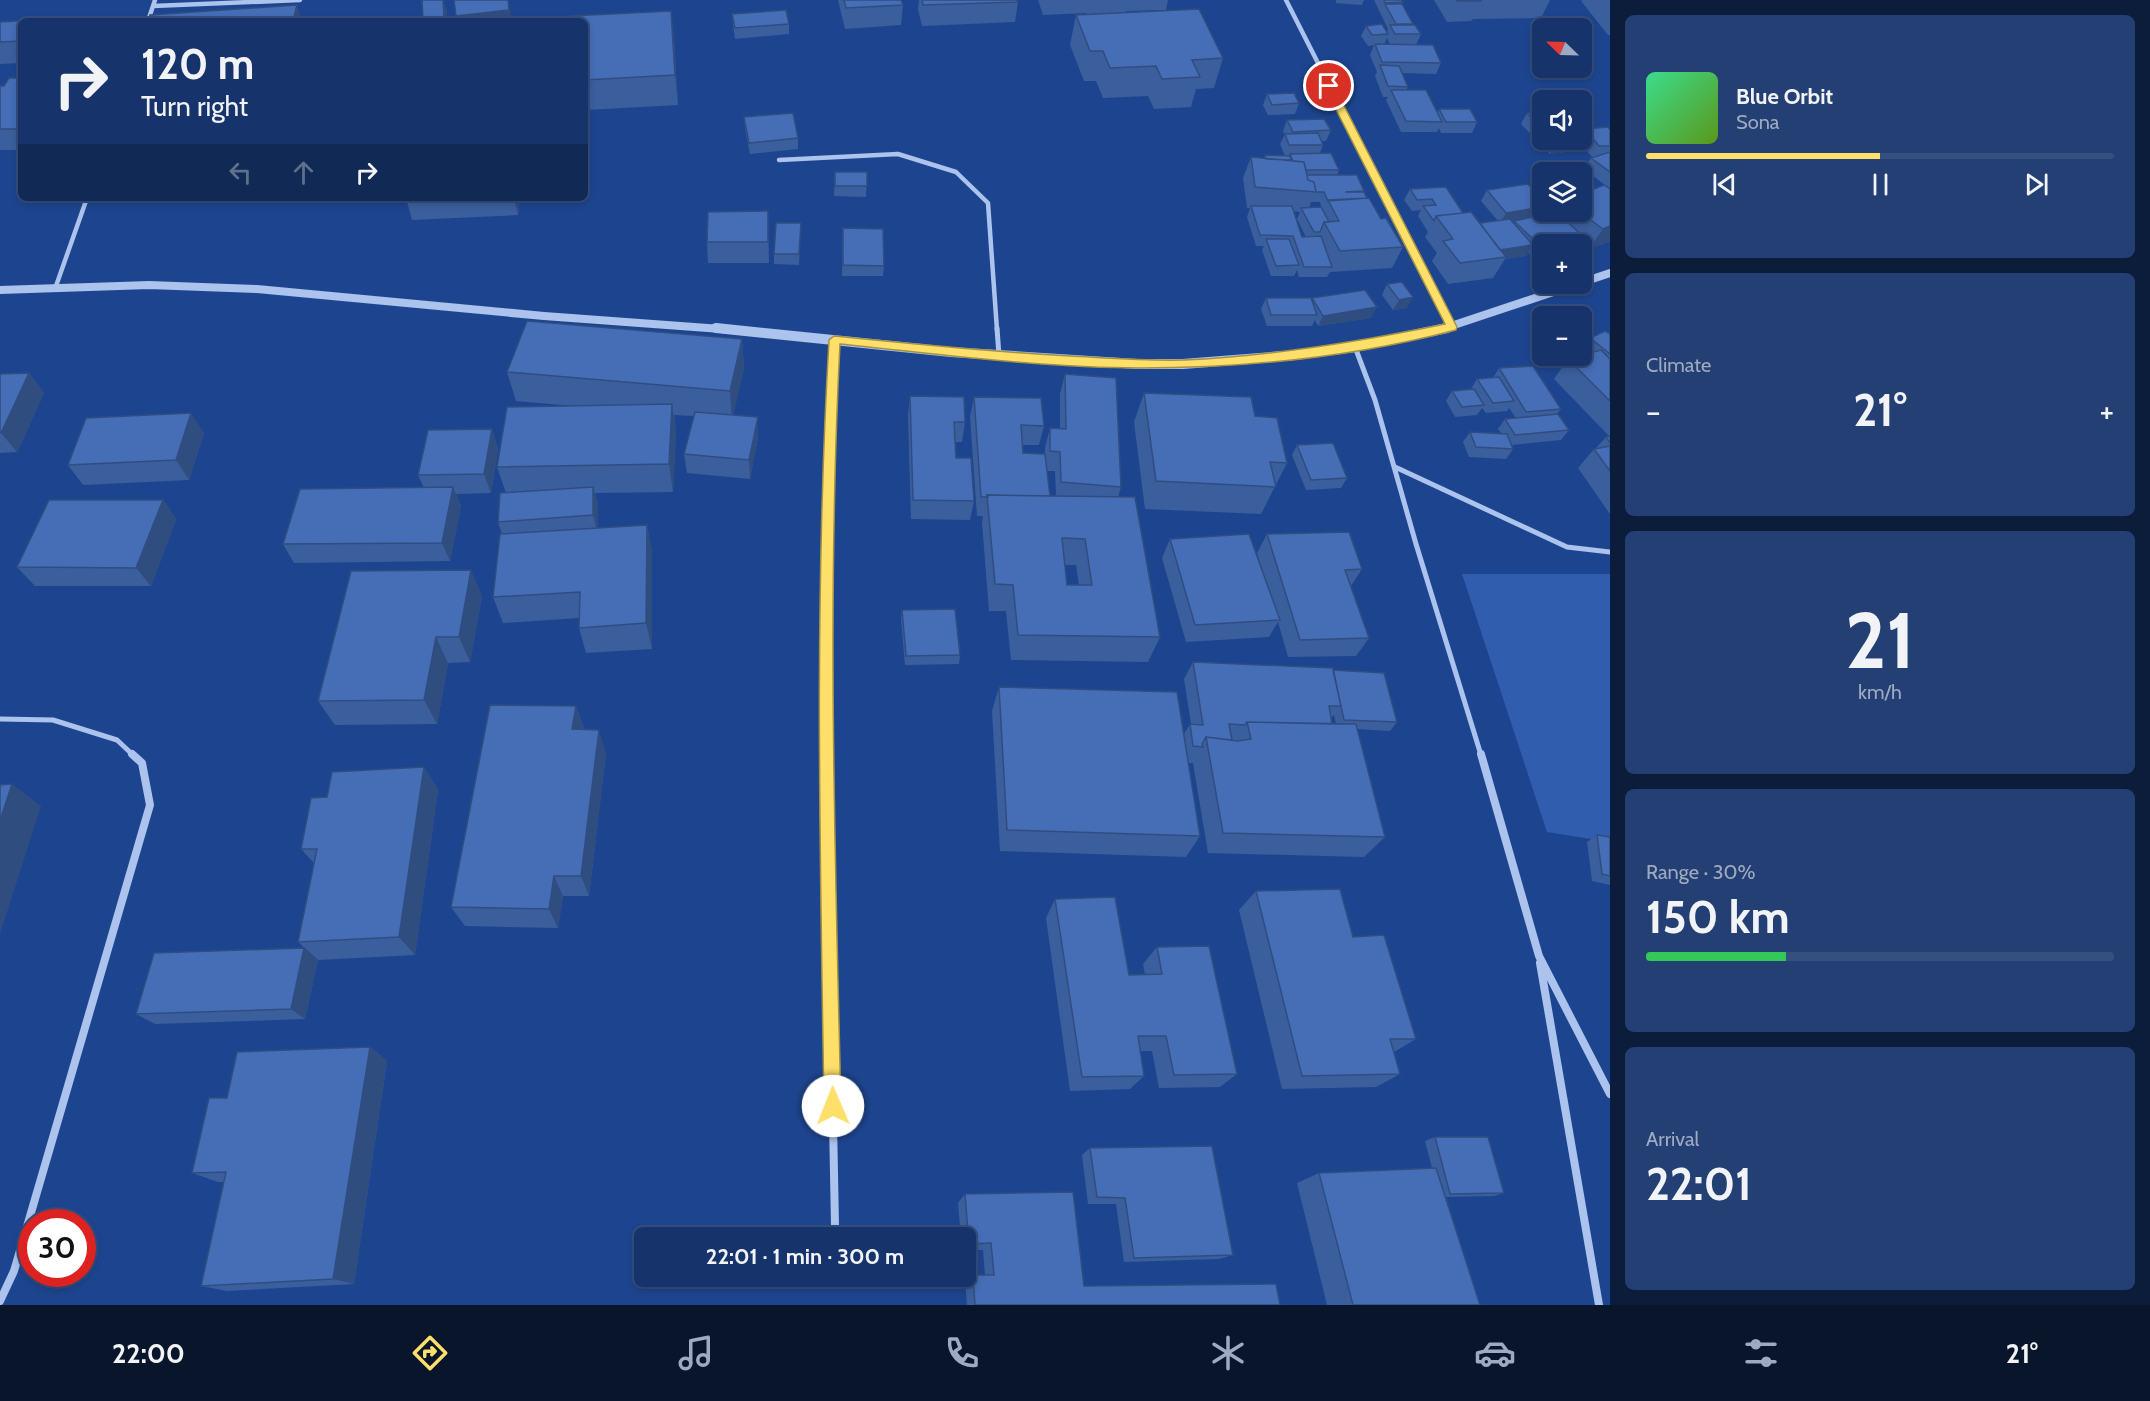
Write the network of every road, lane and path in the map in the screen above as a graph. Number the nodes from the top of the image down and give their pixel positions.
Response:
1 (154, 0) edge
2 (300, 0) edge
3 (1286, 0) edge
4 (153, 6) junction
5 (149, 18) edge
6 (779, 160) dead end
7 (86, 201) edge
8 (1610, 273) edge
9 (56, 286) junction
10 (0, 290) edge
11 (1452, 327) junction
12 (834, 340) junction
13 (1356, 346) junction
14 (999, 356) junction
15 (1395, 467) junction
16 (1610, 552) edge
17 (0, 719) edge
18 (1539, 956) junction
19 (1610, 1094) edge
20 (835, 1226) dead end
21 (0, 1301) edge
22 (1599, 1305) edge

1 - 4 street
2 - 4 street
3 - 11 street
4 - 5 street
6 - 14 street
7 - 9 street
8 - 11 street
9 - 10 street
9 - 12 street
11 - 13 street
12 - 14 street
12 - 20 street
13 - 14 street
13 - 15 street
15 - 16 street
15 - 18 street
17 - 21 street
18 - 19 street
18 - 22 street

